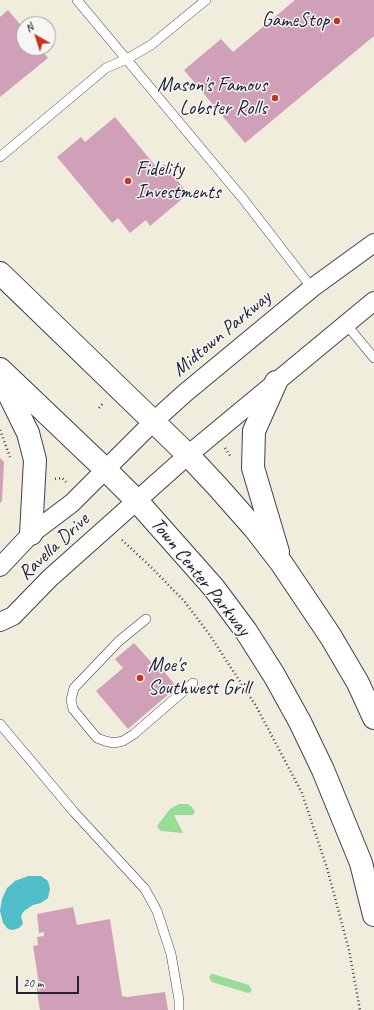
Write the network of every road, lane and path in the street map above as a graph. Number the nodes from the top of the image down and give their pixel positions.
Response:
1 (77, 0) edge
2 (206, 0) edge
3 (127, 59) junction
4 (0, 157) edge
5 (374, 243) edge
6 (0, 273) edge
7 (312, 288) junction
8 (374, 301) edge
9 (346, 324) junction
10 (374, 358) edge
11 (0, 369) edge
12 (0, 375) edge
13 (276, 382) junction
14 (154, 421) junction
15 (0, 430) edge
16 (188, 455) junction
17 (12, 462) dead end
18 (106, 470) junction
19 (137, 501) junction
20 (31, 534) junction
21 (127, 545) dead end
22 (282, 564) junction
23 (0, 567) edge
24 (146, 619) dead end
25 (0, 622) edge
26 (193, 683) dead end
27 (374, 718) edge
28 (0, 724) edge
29 (374, 914) edge
30 (179, 1010) edge
31 (360, 1010) edge

1 - 3 lane
2 - 3 lane
3 - 4 lane
3 - 7 lane
5 - 7 street, Midtown Parkway
6 - 14 main road
7 - 14 street, Midtown Parkway
8 - 9 street
9 - 10 lane
9 - 13 street
11 - 18 main road, Town Center Parkway
12 - 20 main road
13 - 16 street
13 - 22 main road
14 - 16 main road
14 - 18 street, Midtown Parkway
15 - 17 path
16 - 19 street
16 - 22 main road
18 - 19 main road, Town Center Parkway
18 - 20 street, Ravella Drive
19 - 25 street, Ravella Drive
19 - 29 main road, Town Center Parkway
20 - 23 street, Ravella Drive
21 - 31 path
22 - 27 main road
24 - 26 lane
28 - 30 lane

